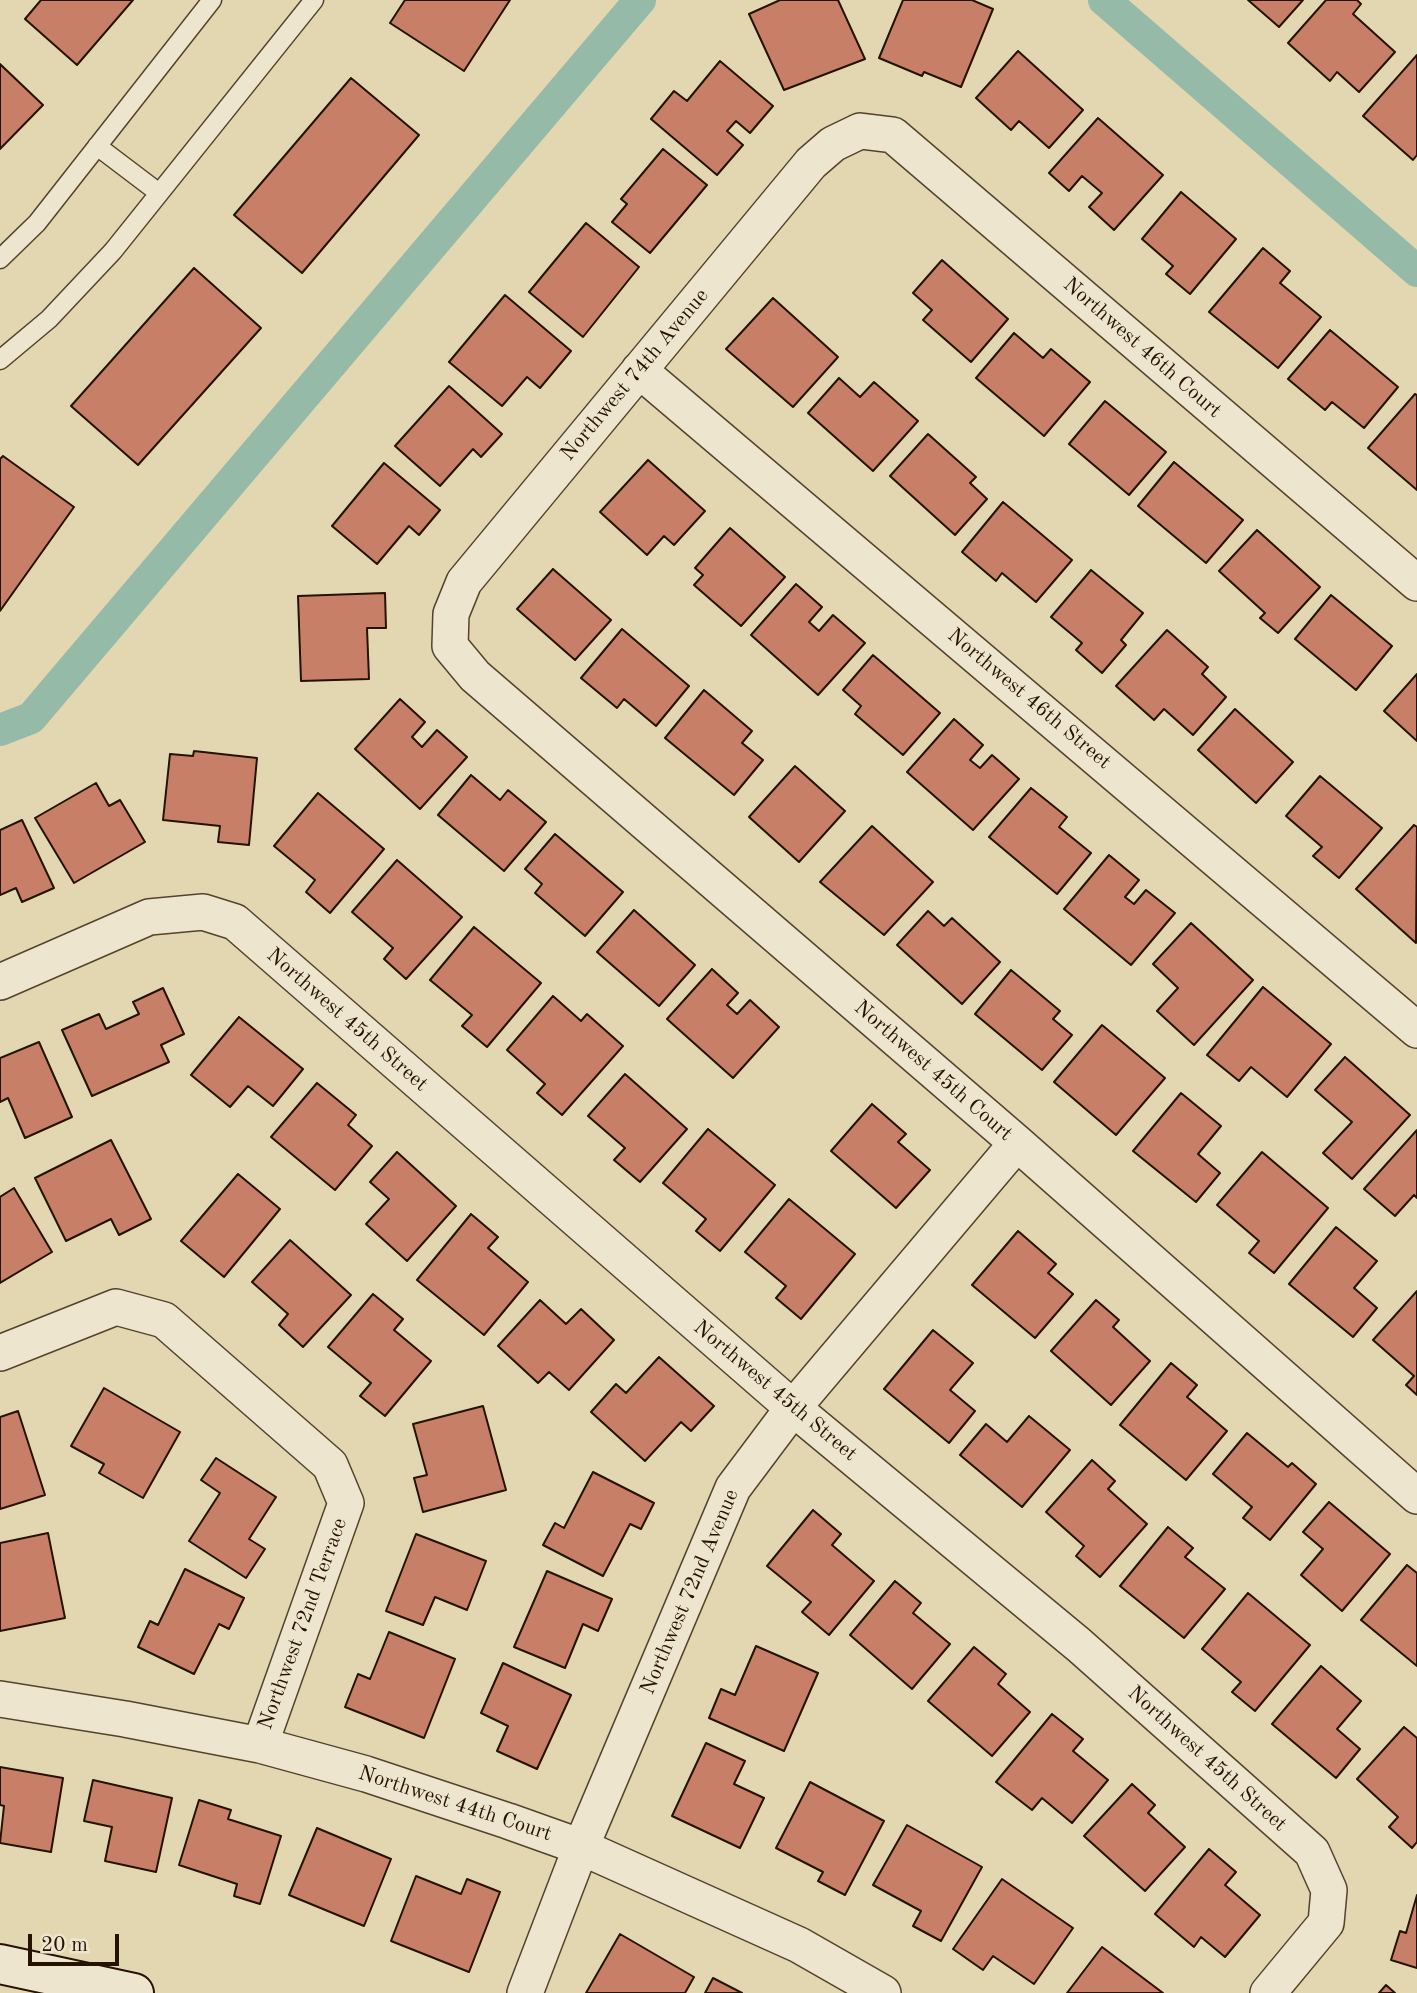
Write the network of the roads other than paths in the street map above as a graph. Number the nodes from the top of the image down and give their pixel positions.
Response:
1 (212, 0) edge
2 (314, 0) edge
3 (860, 131) joint
4 (97, 146) junction
5 (159, 193) junction
6 (0, 259) edge
7 (0, 360) edge
8 (639, 370) junction
9 (1417, 583) edge
10 (450, 646) joint
11 (0, 982) edge
12 (1417, 1030) edge
13 (1017, 1143) junction
14 (0, 1353) edge
15 (793, 1408) junction
16 (1417, 1496) edge
17 (0, 1699) edge
18 (260, 1745) junction
19 (581, 1847) junction
20 (0, 1964) edge
21 (134, 1993) edge
22 (525, 1993) edge
23 (883, 1993) edge
24 (1268, 1993) edge

1 - 4 lane
2 - 5 lane
3 - 8 street, Northwest 74th Avenue
3 - 9 street, Northwest 46th Court
4 - 5 lane
4 - 6 lane
5 - 7 lane
8 - 10 street, Northwest 74th Avenue
8 - 12 street, Northwest 46th Street
10 - 13 street, Northwest 45th Court
11 - 15 street, Northwest 45th Street
13 - 15 street, Northwest 72nd Avenue
13 - 16 street, Northwest 45th Court
14 - 18 street, Northwest 72nd Terrace
15 - 19 street, Northwest 72nd Avenue
15 - 24 street, Northwest 45th Street
17 - 18 street, Northwest 44th Court
18 - 19 street, Northwest 44th Court
19 - 22 street, Northwest 72nd Avenue
19 - 23 street, Northwest 44th Court
20 - 21 street

